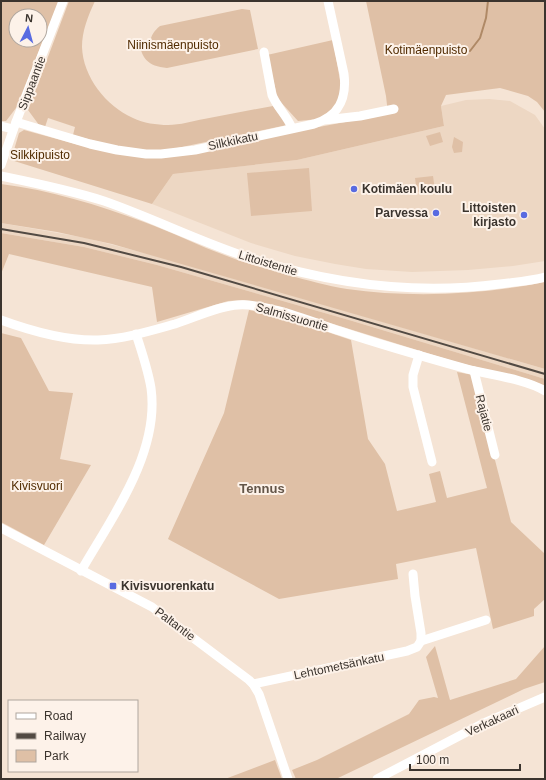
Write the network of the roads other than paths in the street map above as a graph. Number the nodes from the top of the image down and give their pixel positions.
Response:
1 (64, 1) edge
2 (328, 1) edge
3 (264, 52) dead end
4 (394, 109) dead end
5 (325, 120) junction
6 (14, 125) junction
7 (1, 126) edge
8 (292, 128) junction
9 (1, 165) edge
10 (1, 176) edge
11 (545, 277) edge
12 (1, 320) edge
13 (136, 334) junction
14 (419, 355) junction
15 (474, 371) junction
16 (545, 391) edge
17 (495, 455) dead end
18 (432, 462) dead end
19 (1, 528) edge
20 (81, 571) junction
21 (413, 574) dead end
22 (486, 620) dead end
23 (421, 641) junction
24 (253, 684) junction
25 (545, 697) edge
26 (288, 779) edge
27 (377, 779) edge

1 - 6 street, Sippaantie
2 - 5 street
3 - 8 street
4 - 5 street, Silkkikatu
5 - 8 street, Silkkikatu
6 - 7 street, Silkkikatu
6 - 8 street, Silkkikatu
6 - 9 street, Sippaantie
10 - 11 street, Littoistentie
12 - 13 street, Salmissuontie
13 - 14 street, Salmissuontie
13 - 20 street
14 - 15 street, Salmissuontie
14 - 18 street
15 - 16 street, Salmissuontie
15 - 17 street, Rajatie
19 - 20 street, Paltantie
20 - 24 street, Paltantie
21 - 23 street
22 - 23 street, Lehtometsänkatu
23 - 24 street, Lehtometsänkatu
24 - 26 street, Paltantie
25 - 27 street, Verkakaari

